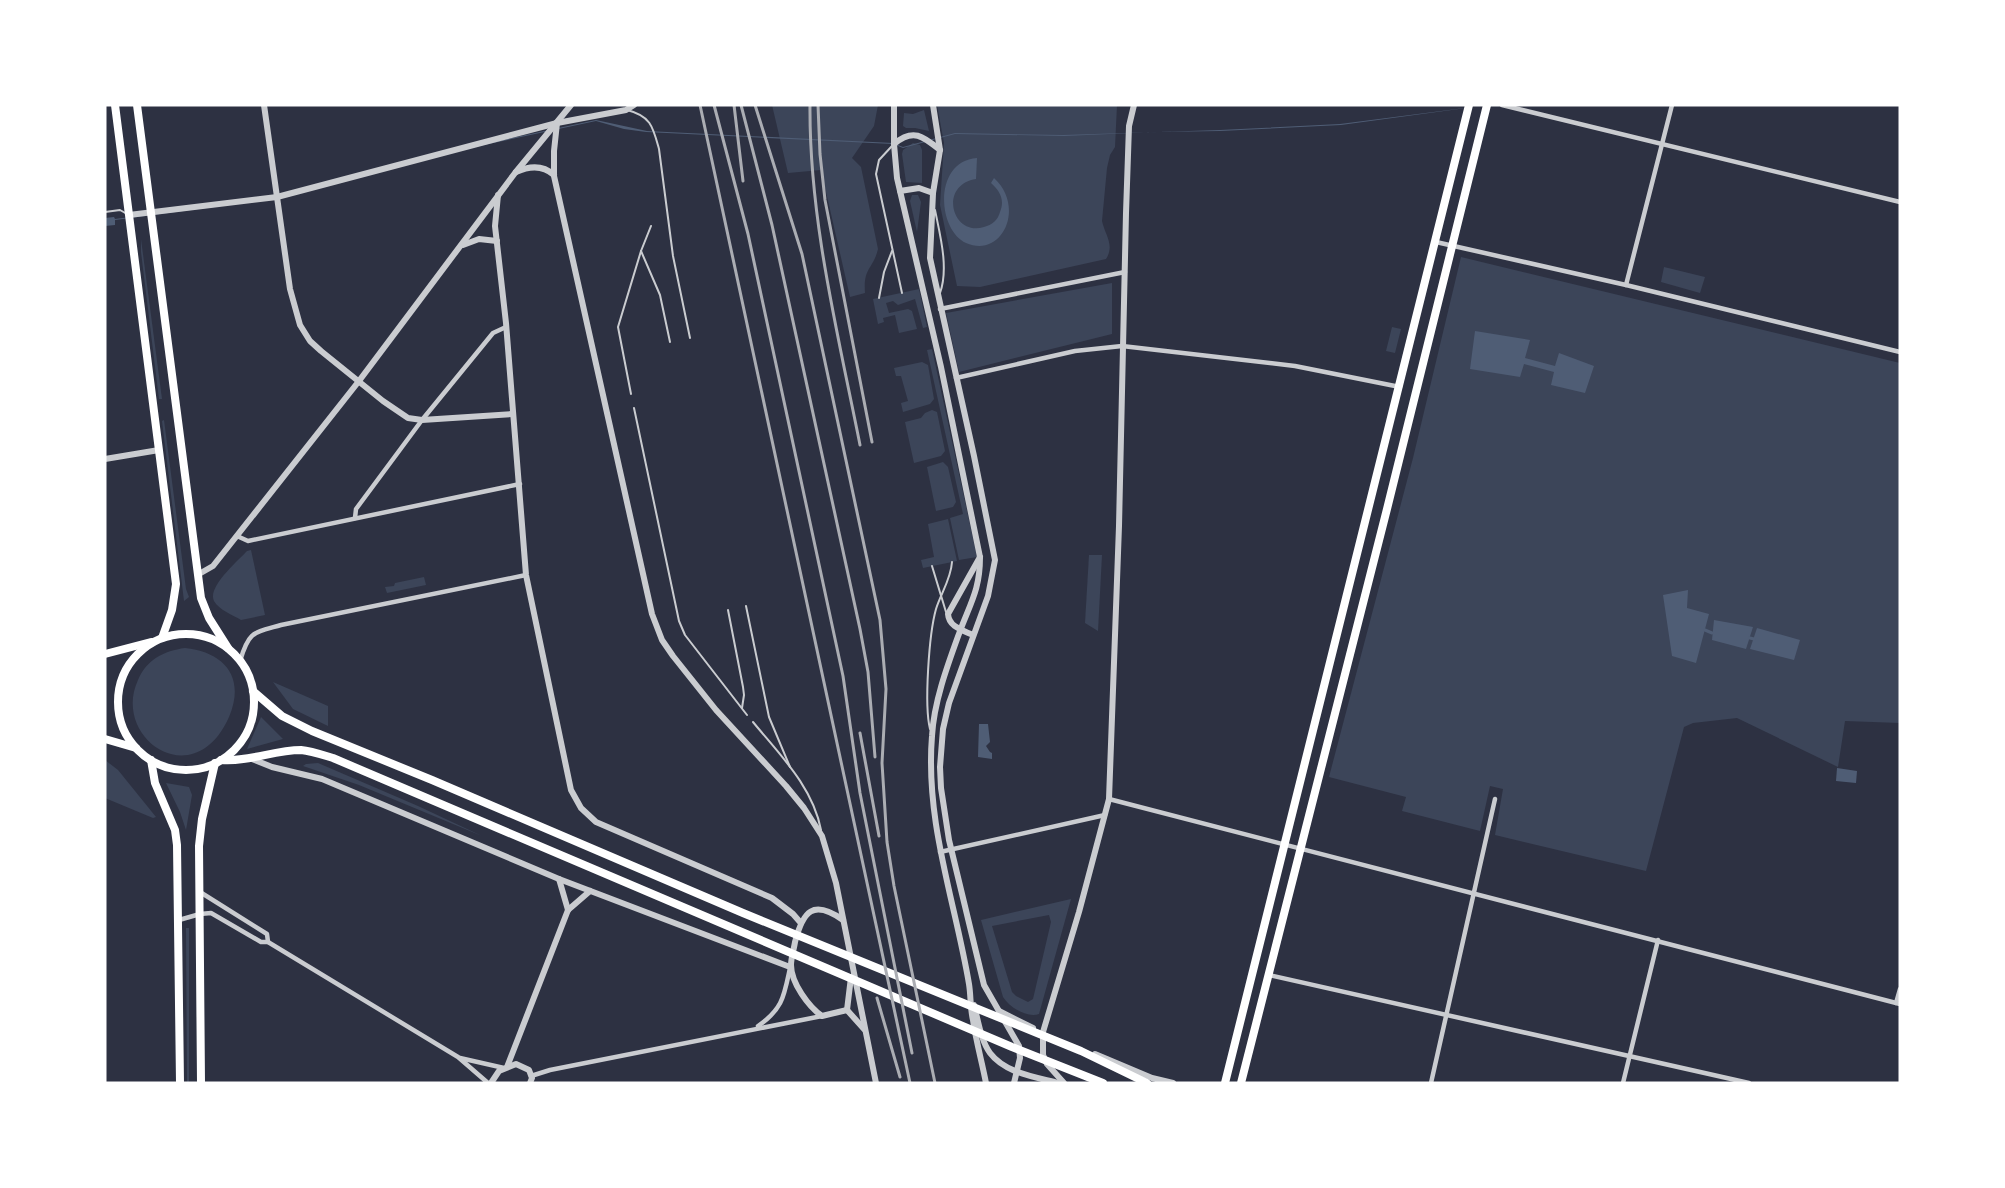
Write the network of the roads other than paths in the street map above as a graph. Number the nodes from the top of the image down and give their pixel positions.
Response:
1 (115, 105) edge
2 (137, 105) edge
3 (264, 105) edge
4 (571, 105) edge
5 (634, 105) edge
6 (894, 105) edge
7 (933, 105) edge
8 (1132, 105) edge
9 (1469, 105) edge
10 (1486, 105) edge
11 (1502, 105) edge
12 (1672, 105) edge
13 (626, 110) junction
14 (557, 123) junction
15 (894, 144) junction
16 (1663, 145) junction
17 (940, 150) junction
18 (514, 173) junction
19 (554, 176) junction
20 (900, 191) junction
21 (933, 193) junction
22 (498, 195) junction
23 (277, 197) junction
24 (1900, 202) edge
25 (933, 204) junction
26 (105, 212) edge
27 (151, 213) junction
28 (129, 215) junction
29 (651, 226) dead end
30 (497, 241) junction
31 (1436, 242) junction
32 (1452, 246) junction
33 (457, 249) junction
34 (641, 251) junction
35 (892, 251) junction
36 (1125, 272) junction
37 (1626, 285) junction
38 (902, 293) dead end
39 (879, 298) dead end
40 (938, 298) junction
41 (940, 309) junction
42 (506, 327) junction
43 (690, 338) dead end
44 (670, 342) dead end
45 (1122, 346) junction
46 (1900, 352) edge
47 (956, 378) junction
48 (358, 381) junction
49 (1400, 387) junction
50 (631, 394) dead end
51 (634, 408) dead end
52 (513, 414) junction
53 (422, 420) junction
54 (159, 450) junction
55 (105, 459) edge
56 (519, 484) junction
57 (355, 518) junction
58 (237, 536) junction
59 (980, 556) junction
60 (952, 562) dead end
61 (932, 566) dead end
62 (199, 574) junction
63 (526, 575) junction
64 (941, 596) junction
65 (746, 606) dead end
66 (728, 610) dead end
67 (948, 617) junction
68 (961, 629) junction
69 (974, 635) junction
70 (158, 640) junction
71 (228, 648) junction
72 (105, 654) edge
73 (240, 661) junction
74 (253, 691) junction
75 (742, 708) junction
76 (747, 715) dead end
77 (753, 722) dead end
78 (932, 735) junction
79 (105, 739) edge
80 (137, 749) junction
81 (252, 759) junction
82 (151, 760) junction
83 (218, 762) junction
84 (790, 767) junction
85 (1108, 799) junction
86 (1495, 799) dead end
87 (1105, 815) junction
88 (822, 836) junction
89 (1286, 844) junction
90 (1301, 848) junction
91 (951, 849) junction
92 (940, 852) junction
93 (559, 879) junction
94 (590, 891) junction
95 (200, 892) junction
96 (1475, 892) junction
97 (568, 910) junction
98 (200, 914) junction
99 (179, 920) junction
100 (843, 920) junction
101 (800, 922) junction
102 (1658, 940) junction
103 (268, 942) junction
104 (790, 967) junction
105 (852, 967) junction
106 (1269, 975) junction
107 (970, 987) junction
108 (1900, 989) edge
109 (1898, 1003) edge
110 (847, 1010) junction
111 (999, 1011) junction
112 (822, 1016) junction
113 (1447, 1016) junction
114 (756, 1028) junction
115 (866, 1032) junction
116 (1043, 1032) junction
117 (519, 1039) junction
118 (458, 1057) junction
119 (1629, 1057) junction
120 (516, 1064) junction
121 (506, 1067) junction
122 (1016, 1072) junction
123 (531, 1078) edge
124 (180, 1083) edge
125 (201, 1083) edge
126 (489, 1083) edge
127 (876, 1083) edge
128 (986, 1083) edge
129 (1014, 1083) edge
130 (1058, 1083) edge
131 (1064, 1083) edge
132 (1103, 1083) edge
133 (1147, 1083) edge
134 (1173, 1083) edge
135 (1225, 1083) edge
136 (1241, 1083) edge
137 (1431, 1083) edge
138 (1623, 1083) edge
139 (1749, 1083) edge

1 - 28 main road
2 - 27 main road
3 - 23 street
4 - 14 street
5 - 13 street
6 - 15 street
7 - 17 street
8 - 36 street
9 - 31 main road
10 - 32 main road
11 - 16 street
12 - 16 street
13 - 14 street
13 - 43 lane
14 - 18 street
14 - 19 street
14 - 23 street
15 - 17 street
15 - 20 street
15 - 35 lane
16 - 24 street
16 - 37 street
17 - 21 street
18 - 19 street
18 - 22 street
19 - 88 street
20 - 21 street
20 - 59 street
21 - 25 street
22 - 30 street
22 - 33 street
23 - 27 street
23 - 48 street
25 - 40 street
25 - 40 lane
26 - 28 lane
27 - 28 street
27 - 62 main road
28 - 54 main road
29 - 34 lane
30 - 33 street
30 - 42 street
31 - 32 street
31 - 49 main road
32 - 37 street
32 - 90 main road
33 - 48 street
34 - 44 lane
34 - 50 lane
35 - 38 lane
35 - 39 lane
36 - 41 street
36 - 45 street
37 - 46 street
40 - 41 street
41 - 47 street
42 - 52 street
42 - 53 street
45 - 47 street
45 - 49 street
45 - 85 street
47 - 69 street
48 - 53 street
48 - 58 street
49 - 89 main road
51 - 75 lane
52 - 53 street
52 - 56 street
53 - 57 street
54 - 55 street
54 - 70 main road
56 - 57 street
56 - 63 street
57 - 58 street
58 - 62 street
59 - 67 street
59 - 68 street
60 - 64 lane
61 - 64 lane
62 - 71 main road
63 - 73 street
63 - 101 street
64 - 67 lane
64 - 78 lane
65 - 84 lane
66 - 75 lane
67 - 68 street
68 - 69 street
68 - 78 street
69 - 91 street
70 - 71 main road
70 - 72 main road
70 - 80 main road
71 - 73 main road
73 - 74 main road
74 - 83 main road
74 - 133 main road
75 - 76 lane
77 - 84 lane
78 - 92 street
79 - 80 main road
80 - 82 main road
81 - 83 main road
81 - 93 street
81 - 132 main road
82 - 83 main road
82 - 99 main road
83 - 95 main road
84 - 88 lane
85 - 87 street
85 - 89 street
86 - 96 street
87 - 91 street
87 - 116 street
88 - 100 street
89 - 90 street
89 - 135 main road
90 - 96 street
90 - 106 main road
91 - 92 street
91 - 111 street
92 - 107 street
93 - 94 street
93 - 97 street
94 - 97 street
94 - 104 street
95 - 98 main road
95 - 103 street
96 - 102 street
96 - 113 street
97 - 117 street
98 - 99 street
98 - 103 street
98 - 125 main road
99 - 124 main road
100 - 101 street
100 - 105 street
101 - 104 street
102 - 109 street
102 - 119 street
103 - 118 street
104 - 112 street
104 - 114 street
105 - 110 street
105 - 115 street
106 - 113 street
106 - 136 main road
107 - 122 street
107 - 128 street
108 - 109 street
110 - 112 street
110 - 115 street
111 - 116 street
111 - 122 street
112 - 114 street
113 - 119 street
113 - 137 street
114 - 123 street
115 - 127 street
116 - 131 street
116 - 134 street
117 - 120 street
117 - 121 street
118 - 121 street
118 - 126 street
119 - 138 street
119 - 139 street
120 - 121 street
120 - 123 street
121 - 126 street
122 - 129 street
122 - 130 street

